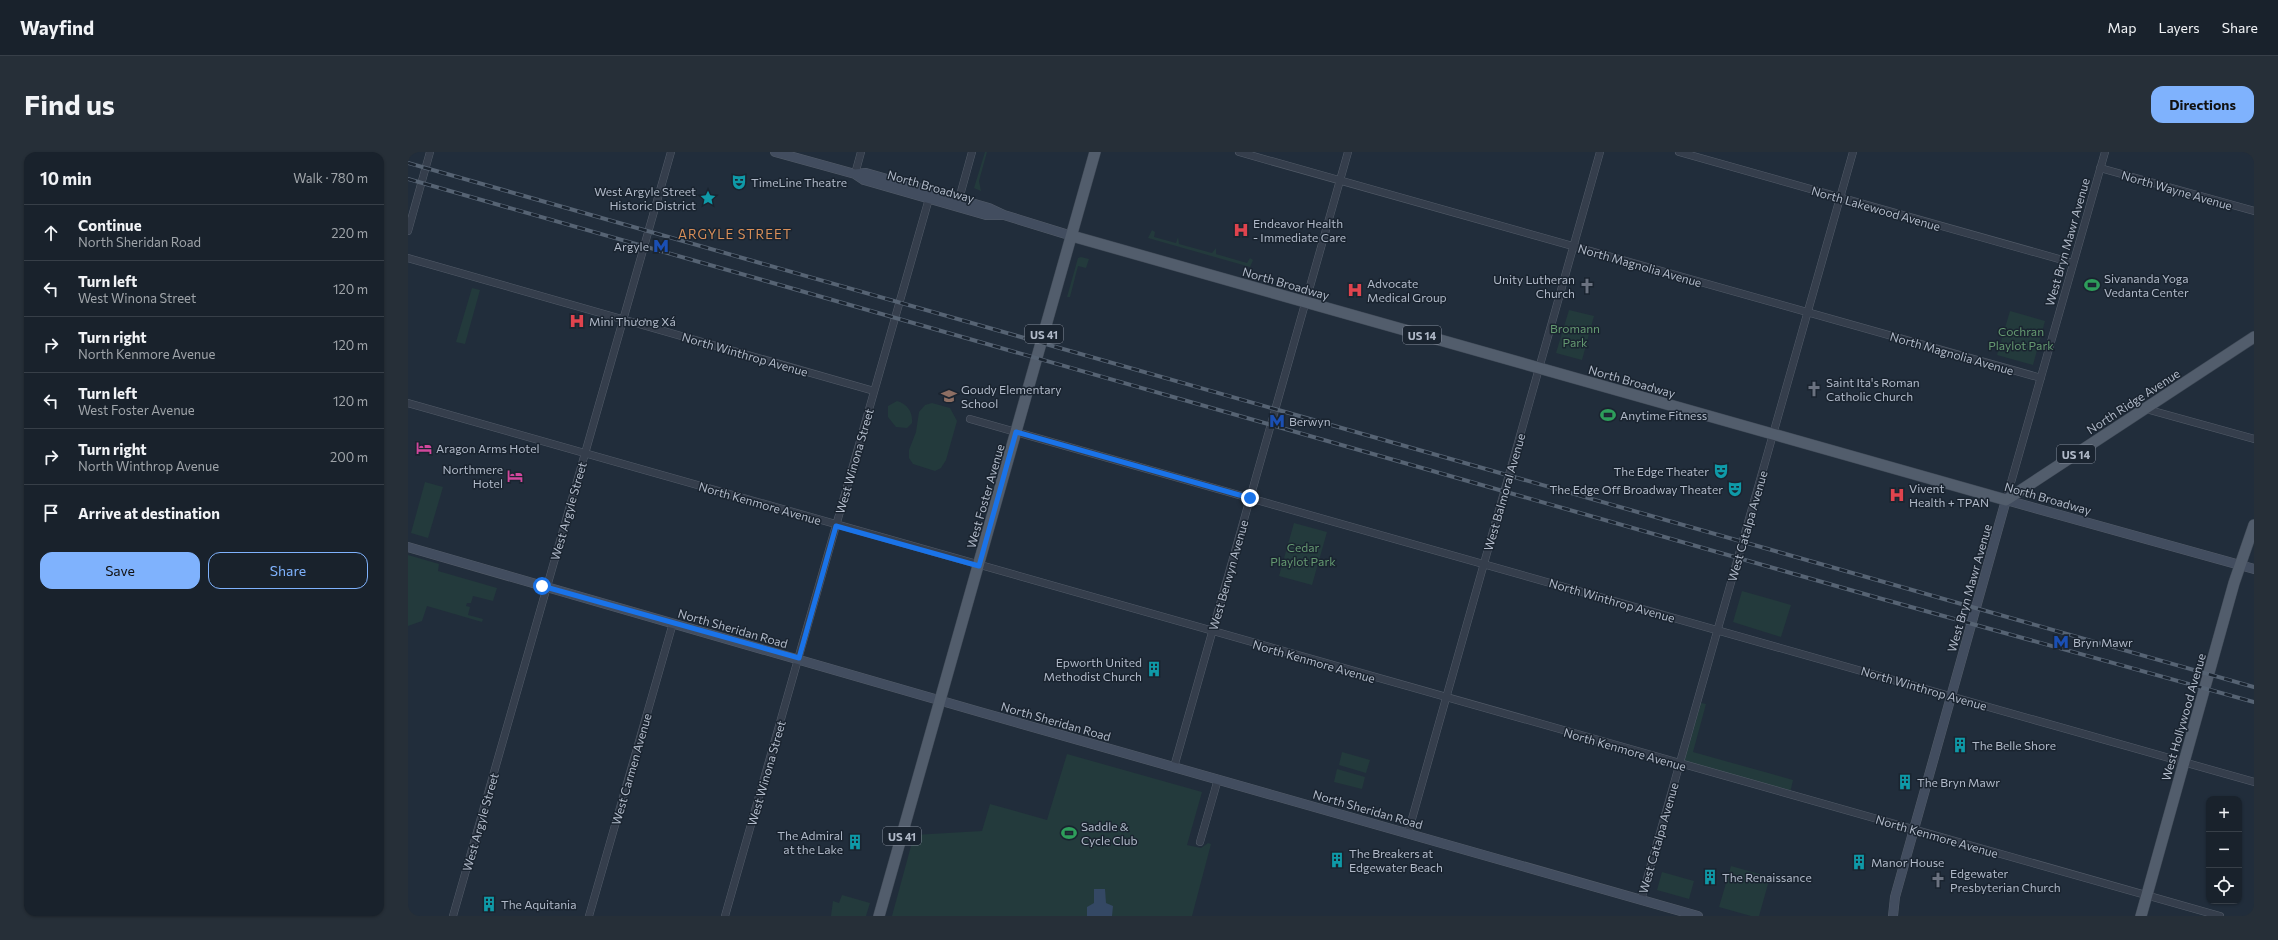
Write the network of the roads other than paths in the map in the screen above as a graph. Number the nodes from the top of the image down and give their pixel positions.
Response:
1 (430, 152) edge
2 (672, 152) edge
3 (775, 152) edge
4 (861, 152) edge
5 (972, 152) edge
6 (1095, 152) edge
7 (1239, 152) edge
8 (1348, 152) edge
9 (1600, 152) edge
10 (1680, 152) edge
11 (1852, 152) edge
12 (2105, 152) edge
13 (2100, 168) junction
14 (855, 174) junction
15 (1340, 180) junction
16 (930, 195) junction
17 (1840, 198) junction
18 (959, 199) junction
19 (2254, 211) edge
20 (1004, 215) junction
21 (408, 232) edge
22 (1072, 236) junction
23 (1574, 246) junction
24 (408, 258) edge
25 (2073, 263) junction
26 (1305, 302) junction
27 (1807, 313) junction
28 (623, 319) junction
29 (2254, 337) edge
30 (1539, 368) junction
31 (2041, 378) junction
32 (874, 391) junction
33 (408, 403) edge
34 (2146, 409) junction
35 (970, 419) dead end
36 (1016, 432) junction
37 (1773, 434) junction
38 (2254, 439) edge
39 (584, 452) junction
40 (1250, 498) junction
41 (2006, 500) junction
42 (2254, 525) edge
43 (836, 526) junction
44 (408, 547) edge
45 (1484, 564) junction
46 (979, 566) junction
47 (2241, 566) junction
48 (2254, 569) edge
49 (546, 587) junction
50 (673, 623) junction
51 (1718, 630) junction
52 (1212, 632) junction
53 (799, 658) junction
54 (1952, 696) junction
55 (1446, 698) junction
56 (941, 701) junction
57 (2184, 762) junction
58 (1680, 764) junction
59 (1174, 766) junction
60 (1218, 779) junction
61 (2254, 782) edge
62 (1914, 830) junction
63 (1408, 833) junction
64 (1200, 842) dead end
65 (2147, 895) junction
66 (1895, 897) junction
67 (1641, 900) junction
68 (453, 916) edge
69 (589, 916) edge
70 (725, 916) edge
71 (879, 916) edge
72 (1698, 916) edge
73 (1886, 916) edge
74 (1893, 916) edge
75 (2141, 916) edge
76 (2220, 916) edge

1 - 21 street
2 - 28 street, West Argyle Street
3 - 14 main road, North Broadway
4 - 14 street
5 - 18 street
6 - 22 main road, West Foster Avenue / US 41
7 - 15 street, North Magnolia Avenue
8 - 15 street, West Berwyn Avenue
9 - 23 street, West Balmoral Avenue
10 - 17 street, North Lakewood Avenue
11 - 17 street, West Catalpa Avenue
12 - 13 street, West Bryn Mawr Avenue
13 - 19 street, North Wayne Avenue
13 - 25 street, West Bryn Mawr Avenue
14 - 16 main road, North Broadway
15 - 23 street, North Magnolia Avenue
15 - 26 street, West Berwyn Avenue
16 - 18 main road, North Broadway
16 - 20 main road, North Broadway
16 - 32 street, West Winona Street
17 - 25 street, North Lakewood Avenue
17 - 27 street, West Catalpa Avenue
18 - 20 main road, North Broadway
20 - 22 main road, North Broadway
22 - 26 main road, North Broadway / US 14
22 - 36 main road, West Foster Avenue / US 41
23 - 27 street, North Magnolia Avenue
23 - 30 street, West Balmoral Avenue
24 - 28 street, North Winthrop Avenue
25 - 31 street, West Bryn Mawr Avenue
26 - 30 main road, North Broadway / US 14
26 - 40 street, West Berwyn Avenue
27 - 31 street, North Magnolia Avenue
27 - 37 street, West Catalpa Avenue
28 - 32 street, North Winthrop Avenue
28 - 39 street, West Argyle Street
29 - 34 main road, North Ridge Avenue / US 14
30 - 37 main road, North Broadway / US 14
30 - 45 street, West Balmoral Avenue
31 - 41 street, West Bryn Mawr Avenue
32 - 43 street, West Winona Street
33 - 39 street, North Kenmore Avenue
34 - 38 street
34 - 41 main road, North Ridge Avenue / US 14
35 - 36 street, North Winthrop Avenue
36 - 40 street, North Winthrop Avenue
36 - 46 main road, West Foster Avenue / US 41
37 - 41 main road, North Broadway / US 14
37 - 51 street, West Catalpa Avenue
39 - 43 street, North Kenmore Avenue
39 - 49 street, West Argyle Street
40 - 45 street, North Winthrop Avenue
40 - 52 street, West Berwyn Avenue
41 - 47 main road, North Broadway
41 - 54 main road, West Bryn Mawr Avenue
42 - 47 main road, West Hollywood Avenue
43 - 46 street, North Kenmore Avenue
43 - 53 street, West Winona Street
44 - 49 main road, North Sheridan Road
45 - 51 street, North Winthrop Avenue
45 - 55 street, West Balmoral Avenue
46 - 52 street, North Kenmore Avenue
46 - 56 main road, West Foster Avenue / US 41
47 - 48 main road, North Broadway
47 - 57 main road, West Hollywood Avenue
49 - 50 main road, North Sheridan Road
49 - 68 street, West Argyle Street
50 - 53 main road, North Sheridan Road
50 - 69 street, West Carmen Avenue
51 - 54 street, North Winthrop Avenue
51 - 58 street, West Catalpa Avenue
52 - 55 street, North Kenmore Avenue
52 - 59 street, West Berwyn Avenue
53 - 56 main road, North Sheridan Road
53 - 70 street, West Winona Street
54 - 57 street, North Winthrop Avenue
54 - 62 main road, West Bryn Mawr Avenue
55 - 58 street, North Kenmore Avenue
55 - 63 street, West Balmoral Avenue
56 - 59 main road, North Sheridan Road
56 - 71 main road, West Foster Avenue / US 41
57 - 61 street, North Winthrop Avenue
57 - 65 main road, West Hollywood Avenue
58 - 62 street, North Kenmore Avenue
58 - 67 street, West Catalpa Avenue
59 - 60 main road, North Sheridan Road
60 - 63 main road, North Sheridan Road
60 - 64 street
62 - 65 street, North Kenmore Avenue
62 - 66 main road, West Bryn Mawr Avenue
63 - 67 main road, North Sheridan Road
65 - 75 main road, West Hollywood Avenue
65 - 76 street, North Kenmore Avenue
66 - 73 main road
66 - 74 main road, West Bryn Mawr Avenue
67 - 72 main road, North Sheridan Road

